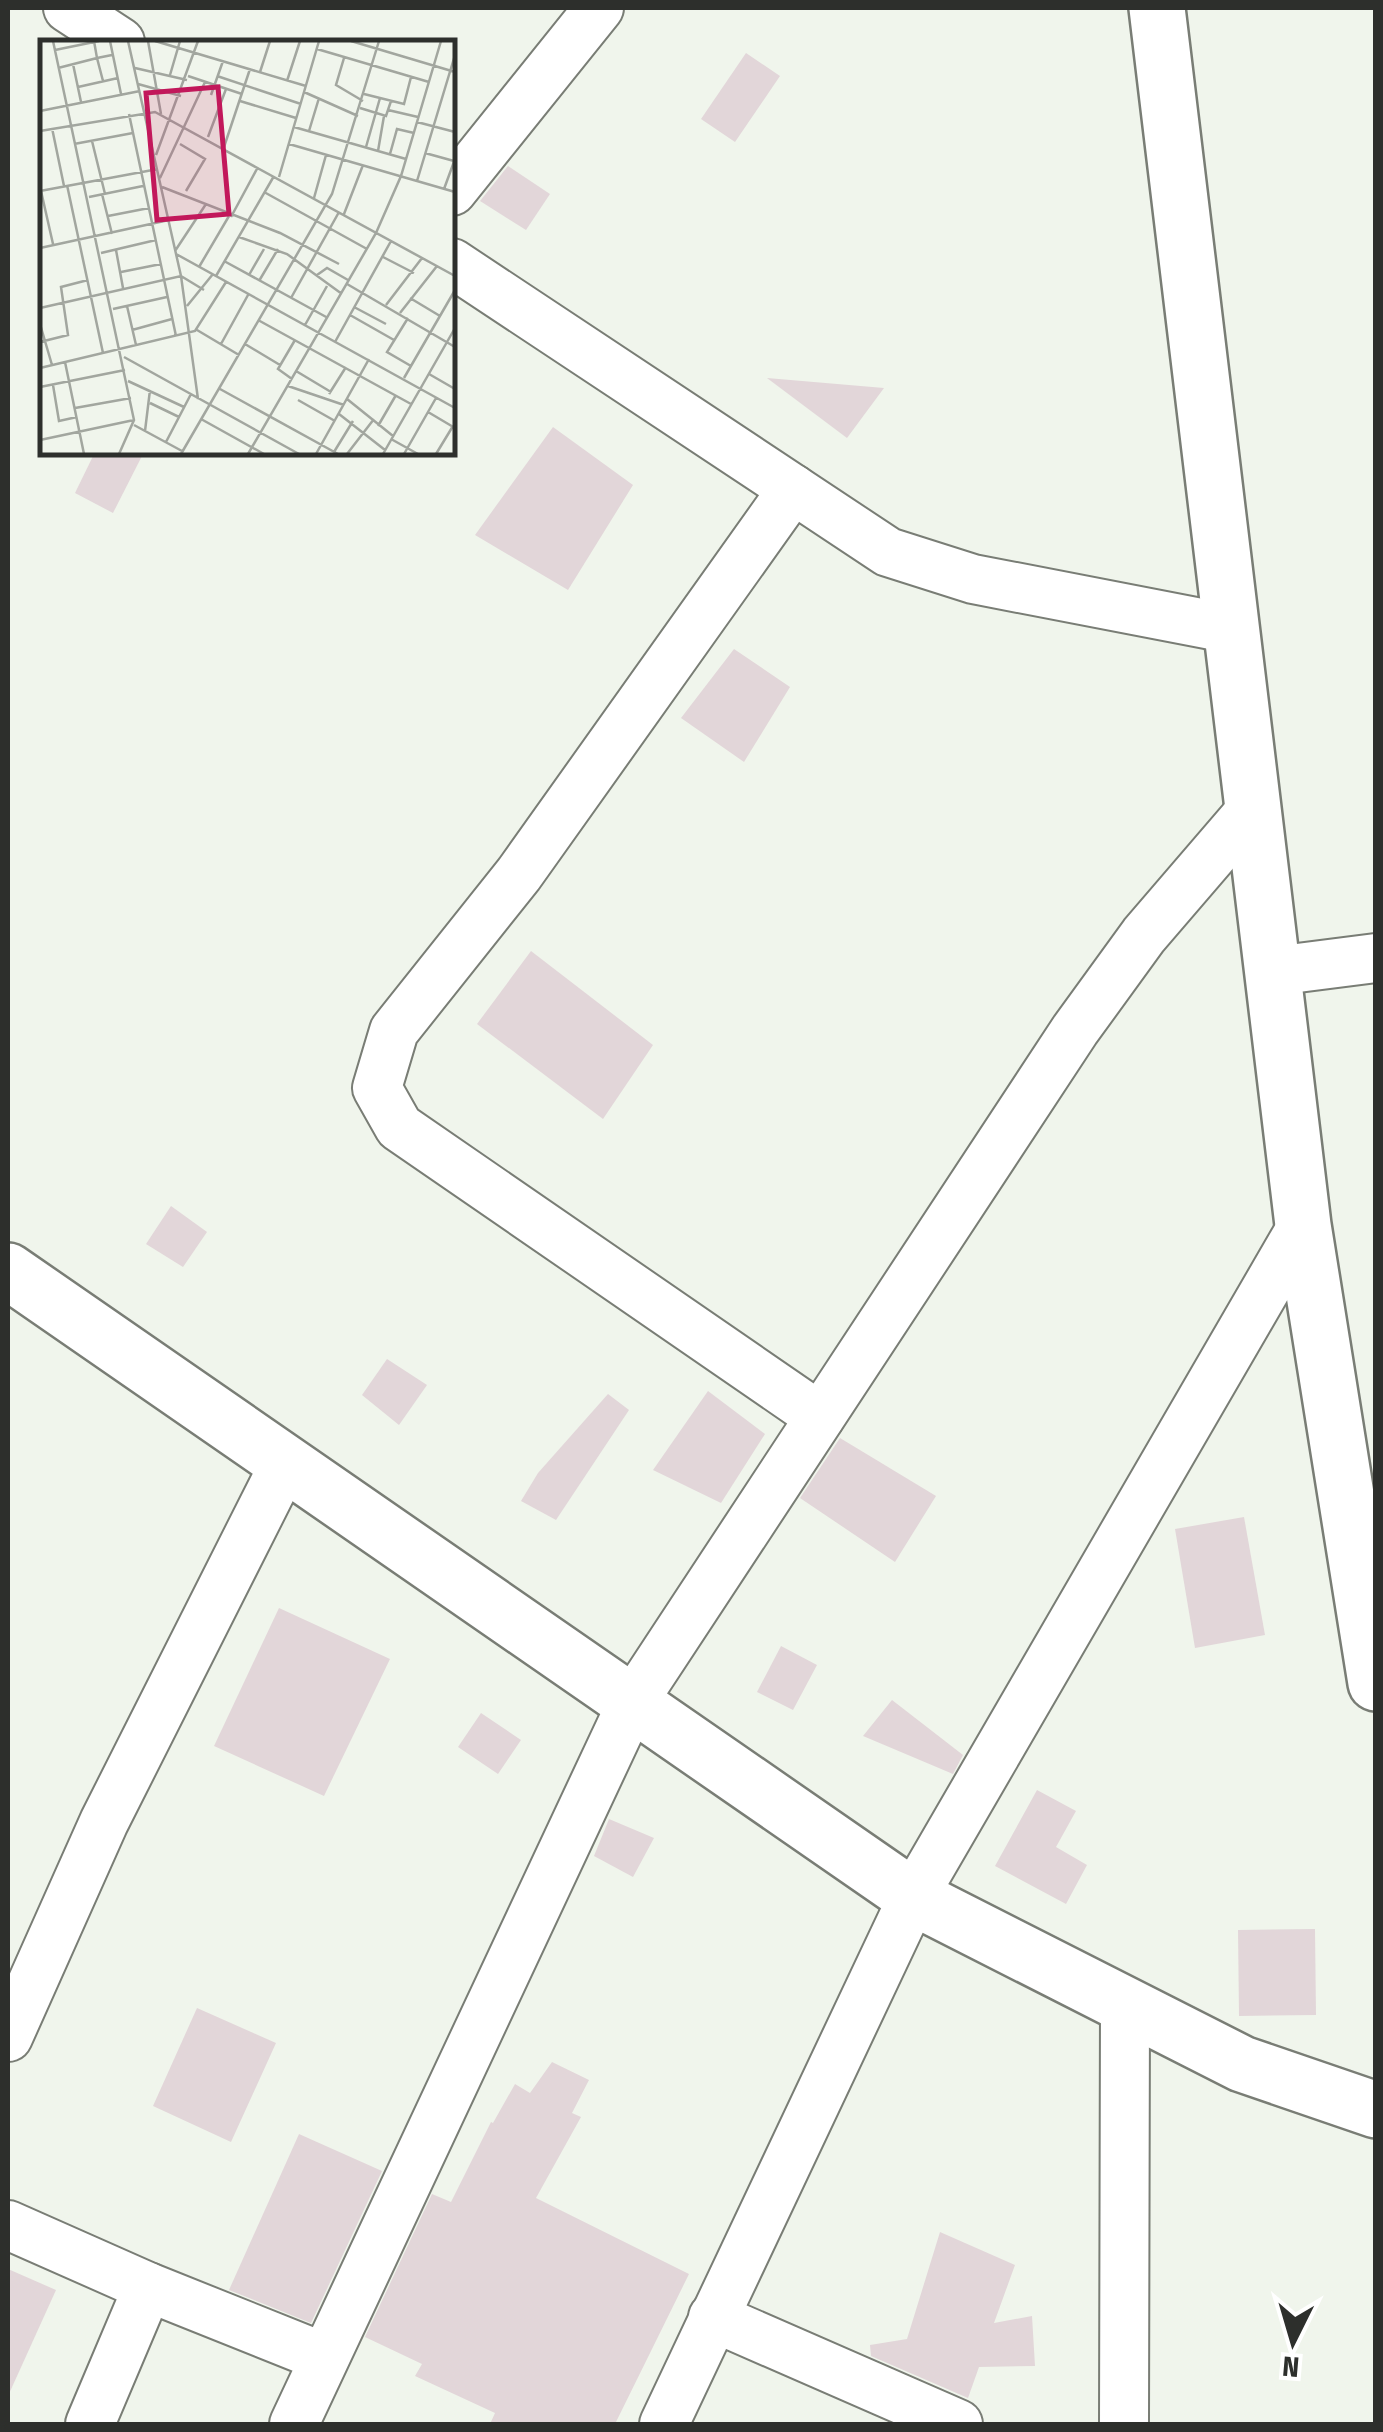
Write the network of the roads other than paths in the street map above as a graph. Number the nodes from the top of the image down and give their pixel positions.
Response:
1 (68, 8) edge
2 (600, 8) edge
3 (1157, 8) edge
4 (117, 40) edge
5 (455, 187) edge
6 (455, 265) edge
7 (793, 489) junction
8 (1232, 629) junction
9 (1254, 807) junction
10 (1376, 958) edge
11 (1274, 971) junction
12 (1302, 1224) junction
13 (8, 1270) edge
14 (820, 1417) junction
15 (285, 1463) junction
16 (1376, 1682) edge
17 (632, 1702) junction
18 (913, 1897) junction
19 (1125, 2005) junction
20 (8, 2038) edge
21 (1376, 2110) edge
22 (8, 2225) edge
23 (148, 2287) junction
24 (713, 2317) junction
25 (324, 2358) junction
26 (90, 2424) edge
27 (294, 2424) edge
28 (664, 2424) edge
29 (958, 2424) edge
30 (1124, 2424) edge

1 - 4 street
2 - 5 street
3 - 8 street
6 - 7 street
7 - 8 street
7 - 14 street
8 - 9 street
9 - 11 street
9 - 14 street
10 - 11 street
11 - 12 street
12 - 16 street
12 - 18 street
13 - 15 street
14 - 17 street
15 - 17 street
15 - 20 street
17 - 18 street
17 - 25 street
18 - 19 street
18 - 24 street
19 - 21 street
19 - 30 street
22 - 23 street
23 - 25 street
23 - 26 street
24 - 28 street
24 - 29 street
25 - 27 street

